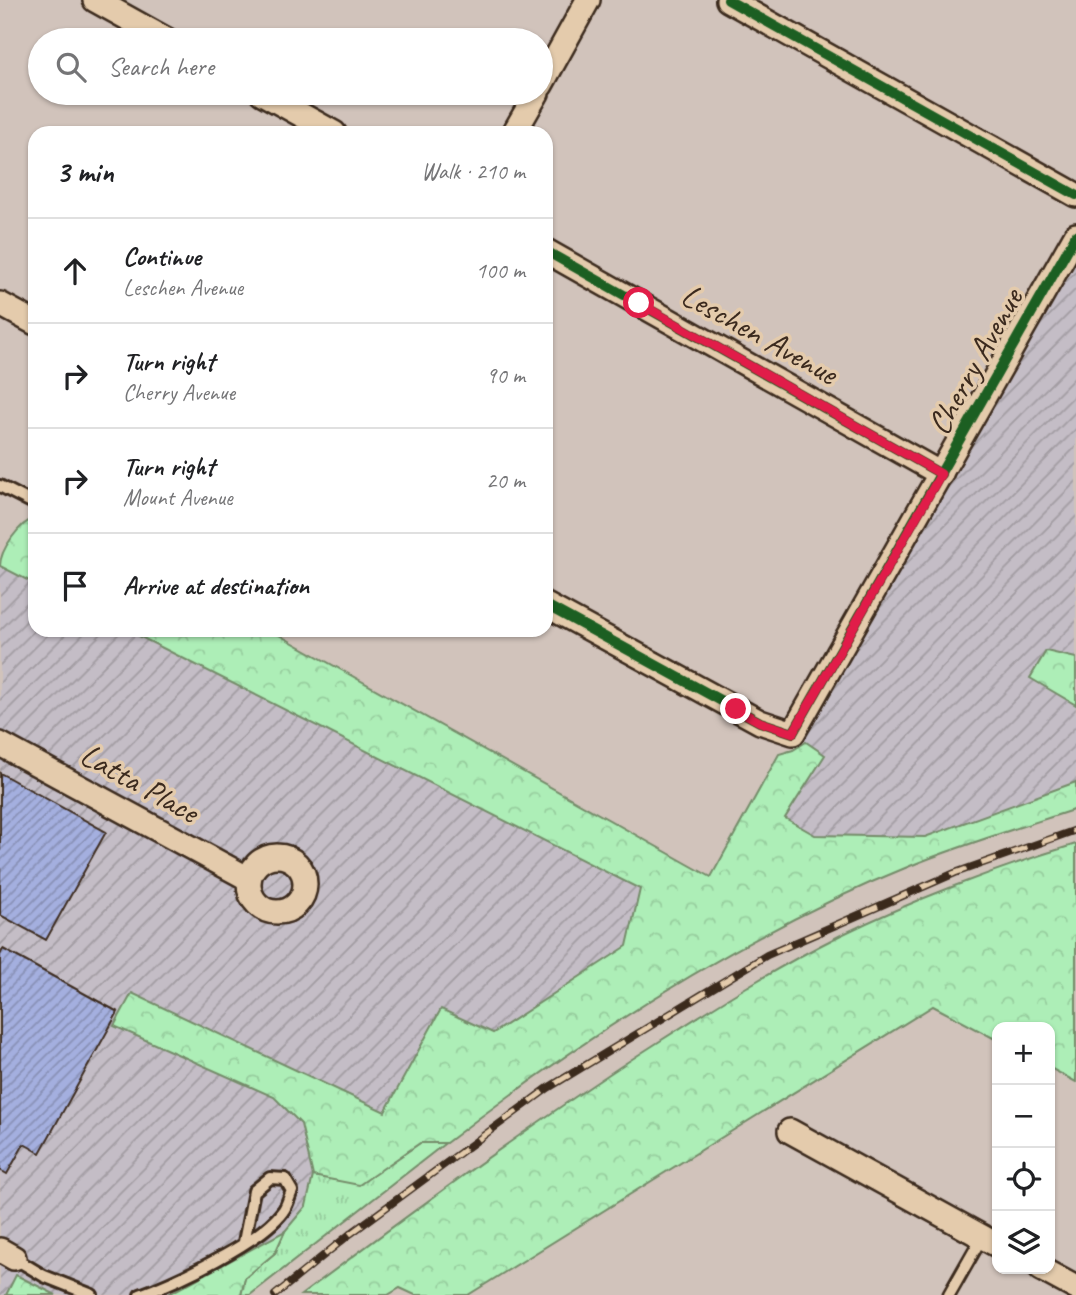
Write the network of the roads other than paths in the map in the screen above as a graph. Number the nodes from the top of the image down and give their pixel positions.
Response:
1 (95, 0) edge
2 (588, 0) edge
3 (728, 0) edge
4 (145, 28) edge
5 (553, 63) edge
6 (284, 105) edge
7 (530, 105) edge
8 (321, 126) edge
9 (518, 126) edge
10 (1076, 195) edge
11 (1076, 235) edge
12 (553, 255) edge
13 (0, 304) edge
14 (28, 320) edge
15 (941, 474) junction
16 (0, 486) edge
17 (28, 500) edge
18 (553, 609) edge
19 (0, 744) edge
20 (248, 879) dead end
21 (790, 1131) dead end
22 (244, 1241) junction
23 (990, 1241) edge
24 (7, 1254) edge
25 (1050, 1274) edge
26 (1076, 1288) edge
27 (92, 1295) edge
28 (140, 1295) edge
29 (949, 1295) edge

1 - 4 street
2 - 5 street
3 - 10 street
6 - 8 street
7 - 9 street
11 - 15 street, Cherry Avenue
12 - 15 street, Leschen Avenue
13 - 14 street
15 - 18 street, Cherry Avenue
16 - 17 lane
19 - 20 street, Latta Place
21 - 23 street
22 - 22 lane
22 - 28 lane
23 - 29 lane
24 - 27 lane
25 - 26 street

